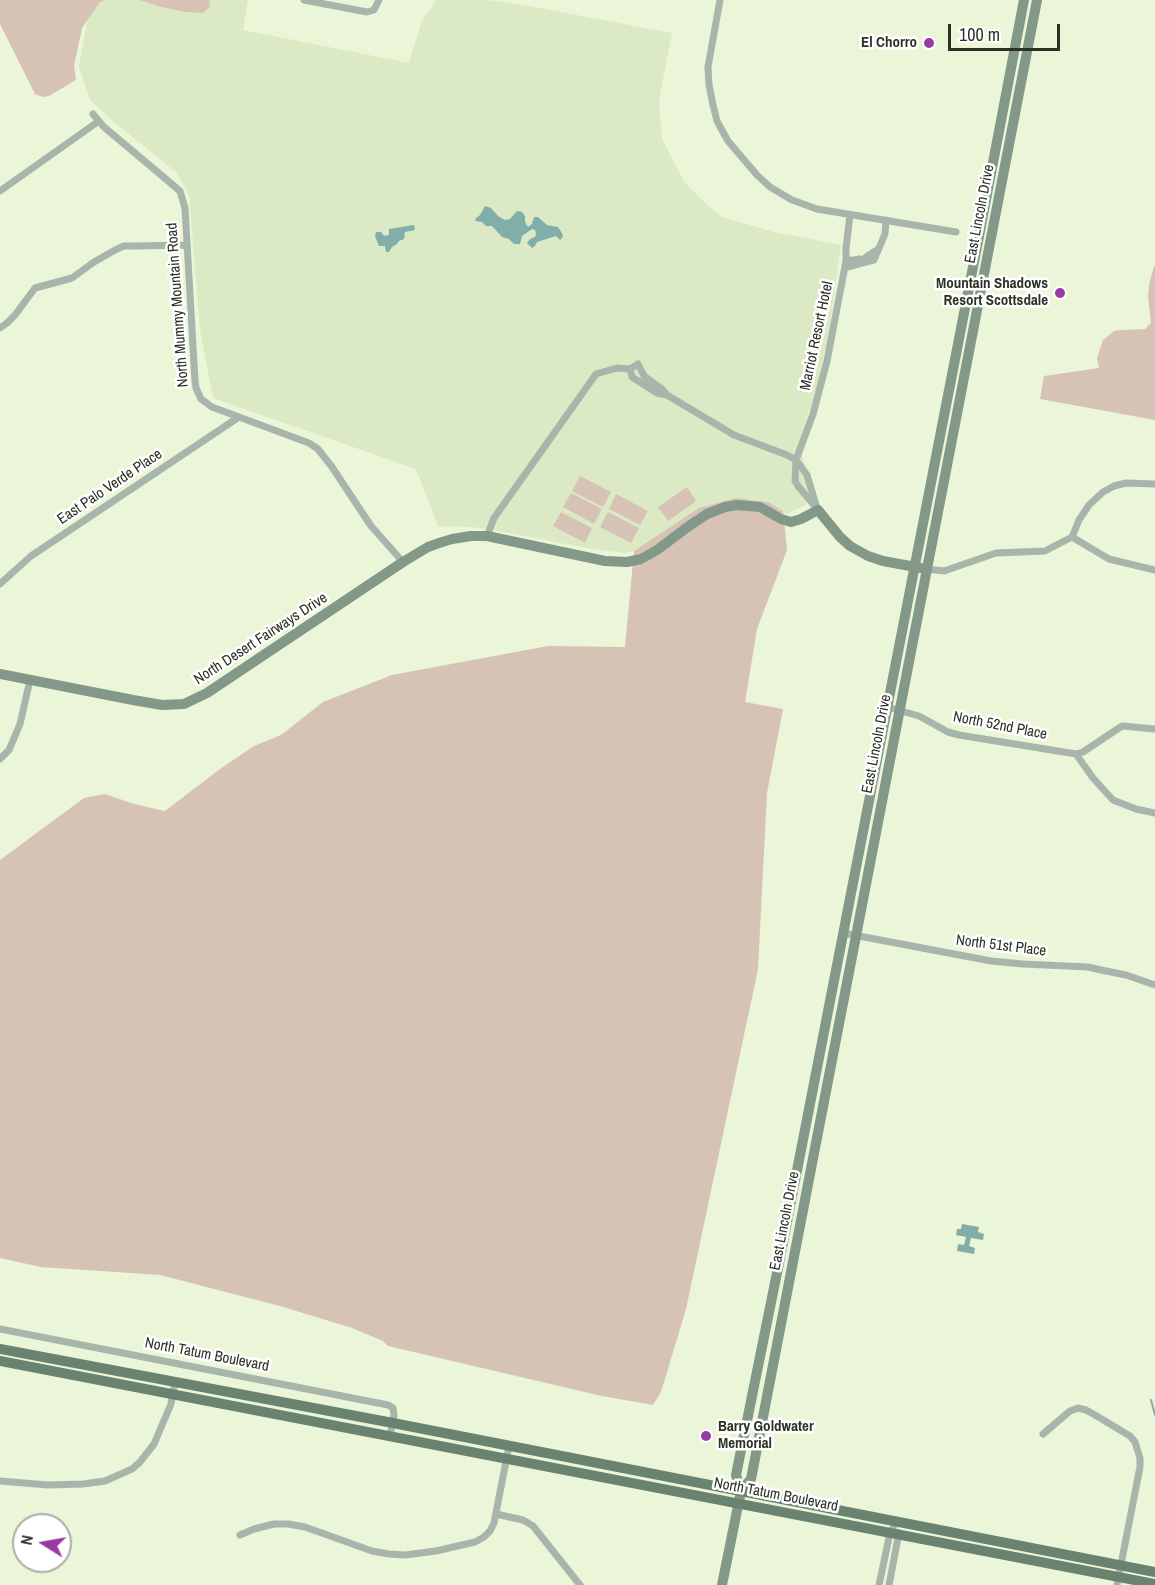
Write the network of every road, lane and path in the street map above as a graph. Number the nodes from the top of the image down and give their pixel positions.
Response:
1 (304, 0) edge
2 (379, 0) edge
3 (720, 0) edge
4 (1024, 0) edge
5 (1037, 0) edge
6 (93, 114) dead end
7 (99, 121) junction
8 (0, 191) edge
9 (850, 215) junction
10 (982, 218) junction
11 (886, 220) junction
12 (956, 232) dead end
13 (186, 245) junction
14 (881, 246) junction
15 (845, 264) junction
16 (982, 279) junction
17 (0, 328) edge
18 (630, 369) junction
19 (667, 395) junction
20 (239, 417) junction
21 (942, 418) junction
22 (955, 421) junction
23 (796, 460) junction
24 (1155, 484) edge
25 (818, 510) junction
26 (487, 536) junction
27 (1072, 537) junction
28 (403, 562) junction
29 (914, 566) junction
30 (926, 569) junction
31 (1155, 570) edge
32 (0, 584) edge
33 (0, 674) edge
34 (30, 680) junction
35 (887, 707) junction
36 (899, 710) junction
37 (1155, 729) edge
38 (1076, 754) junction
39 (0, 759) edge
40 (1155, 813) edge
41 (843, 933) junction
42 (855, 935) junction
43 (1155, 985) edge
44 (0, 1329) edge
45 (0, 1348) edge
46 (0, 1361) edge
47 (175, 1382) junction
48 (173, 1394) junction
49 (393, 1423) junction
50 (1043, 1434) dead end
51 (390, 1436) junction
52 (509, 1446) junction
53 (507, 1459) junction
54 (0, 1481) edge
55 (741, 1491) junction
56 (739, 1503) junction
57 (496, 1514) junction
58 (897, 1521) junction
59 (894, 1533) junction
60 (240, 1535) dead end
61 (1121, 1565) junction
62 (1155, 1572) edge
63 (1118, 1581) edge
64 (1155, 1584) edge
65 (580, 1585) edge
66 (722, 1585) edge
67 (879, 1585) edge
68 (888, 1585) edge

1 - 2 street
3 - 9 street, East Lincoln Drive
4 - 10 main road, East Lincoln Drive
5 - 16 main road, East Lincoln Drive
6 - 7 street, North Mummy Mountain Road
7 - 8 street
7 - 13 street, North Mummy Mountain Road
9 - 11 street, East Lincoln Drive
9 - 15 street, Marriot Resort Hotel
10 - 16 main road
10 - 21 main road, East Lincoln Drive
11 - 12 street, East Lincoln Drive
11 - 14 street
13 - 17 street
13 - 20 street, North Mummy Mountain Road
14 - 15 street
14 - 15 street
15 - 23 street, Marriot Resort Hotel
16 - 22 main road, East Lincoln Drive
18 - 19 street
18 - 19 street
18 - 26 street
19 - 23 street
20 - 28 street, North Mummy Mountain Road
20 - 32 street, East Palo Verde Place
21 - 22 main road
21 - 29 main road, East Lincoln Drive
22 - 30 main road, East Lincoln Drive
23 - 25 street
23 - 25 street
24 - 27 street
25 - 26 main road, North Desert Fairways Drive
25 - 29 main road
26 - 28 main road, North Desert Fairways Drive
27 - 30 street
27 - 31 street
28 - 34 main road, North Desert Fairways Drive
29 - 30 main road
29 - 35 main road, East Lincoln Drive
30 - 36 main road, East Lincoln Drive
33 - 34 main road, North Desert Fairways Drive
34 - 39 street
35 - 36 street, North 52nd Place
35 - 41 main road, East Lincoln Drive
36 - 38 street, North 52nd Place
36 - 42 main road, East Lincoln Drive
37 - 38 street
38 - 40 street
41 - 42 street, North 51st Place
41 - 55 main road, East Lincoln Drive
42 - 43 street, North 51st Place
42 - 55 main road, East Lincoln Drive
44 - 49 street, North Tatum Boulevard
45 - 47 main road, North Tatum Boulevard
46 - 48 main road, North Tatum Boulevard
47 - 48 street
47 - 49 main road, North Tatum Boulevard
48 - 51 main road, North Tatum Boulevard
48 - 54 street
49 - 51 street
49 - 52 main road, North Tatum Boulevard
50 - 61 street
51 - 53 main road, North Tatum Boulevard
52 - 53 street
52 - 55 main road, North Tatum Boulevard
53 - 56 main road, North Tatum Boulevard
53 - 57 street
55 - 56 main road, East Lincoln Drive
55 - 58 main road, North Tatum Boulevard
56 - 59 main road, North Tatum Boulevard
56 - 66 main road, East Lincoln Drive
57 - 60 street
57 - 65 street
58 - 59 street
58 - 61 main road, North Tatum Boulevard
59 - 63 main road, North Tatum Boulevard
59 - 67 street
59 - 68 street
61 - 62 main road, North Tatum Boulevard
61 - 63 street
63 - 64 main road, North Tatum Boulevard

